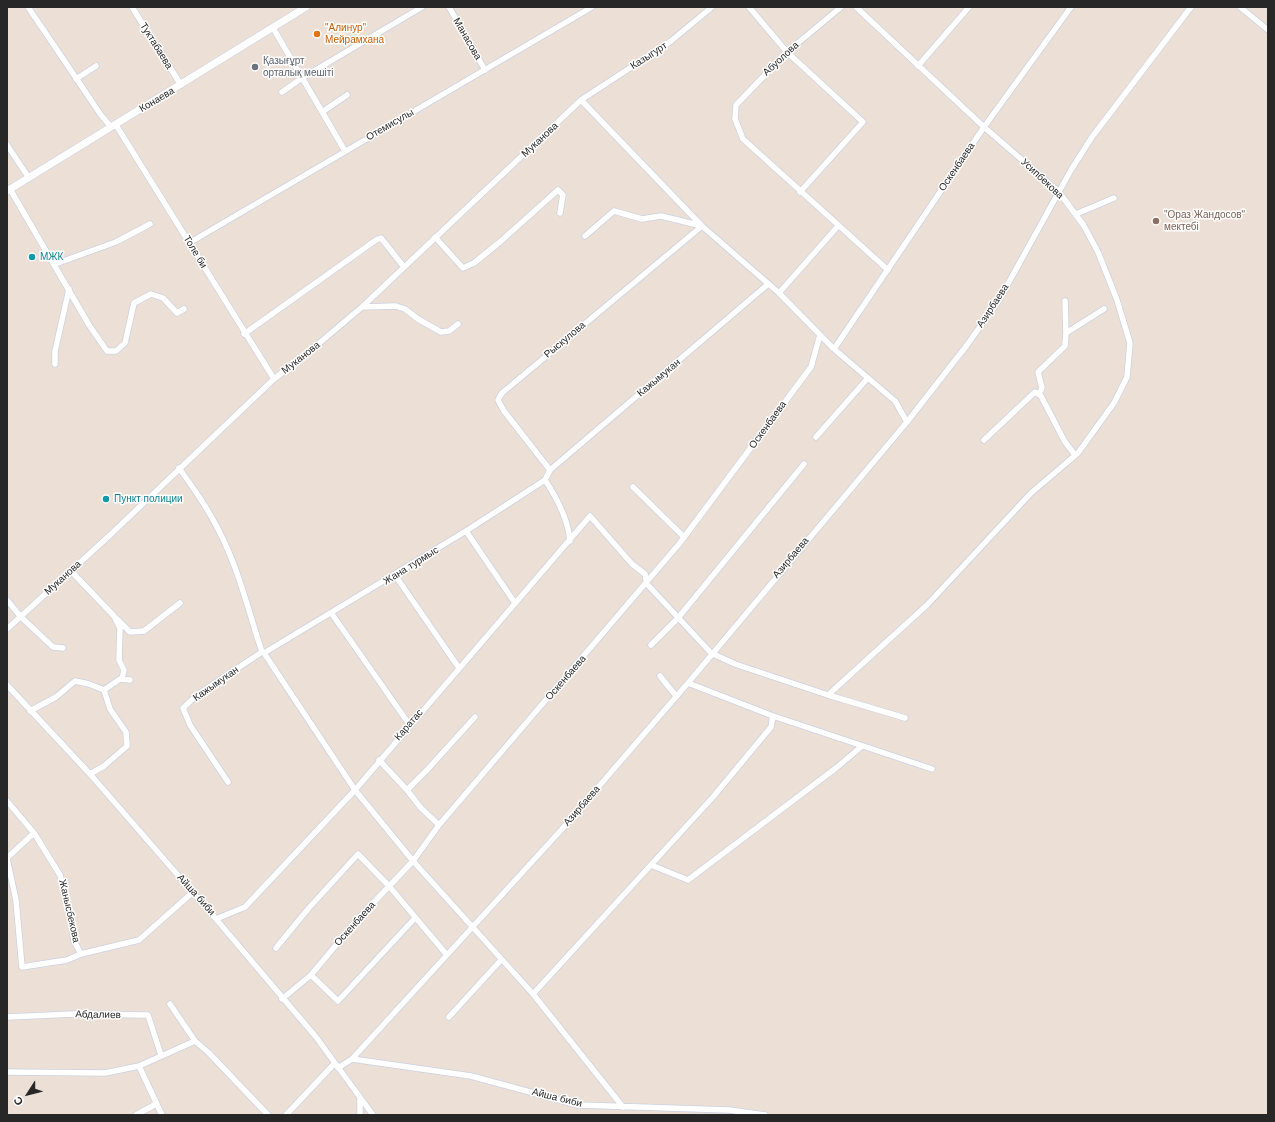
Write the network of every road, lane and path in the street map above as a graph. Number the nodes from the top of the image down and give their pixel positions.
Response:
1 (28, 7) edge
2 (132, 7) edge
3 (306, 7) edge
4 (422, 7) edge
5 (449, 7) edge
6 (592, 7) edge
7 (712, 7) edge
8 (749, 7) edge
9 (841, 7) edge
10 (856, 7) edge
11 (969, 7) edge
12 (1071, 7) edge
13 (1191, 7) edge
14 (1240, 7) edge
15 (273, 28) junction
16 (1268, 30) edge
17 (787, 52) junction
18 (96, 66) dead end
19 (918, 66) junction
20 (485, 70) junction
21 (302, 78) junction
22 (76, 79) junction
23 (181, 85) junction
24 (282, 92) dead end
25 (347, 95) dead end
26 (581, 100) junction
27 (322, 112) junction
28 (114, 126) junction
29 (984, 127) junction
30 (7, 144) edge
31 (345, 151) junction
32 (29, 178) junction
33 (8, 190) edge
34 (800, 192) junction
35 (1059, 192) junction
36 (1114, 198) dead end
37 (560, 213) dead end
38 (1076, 214) junction
39 (150, 224) dead end
40 (702, 226) junction
41 (838, 226) junction
42 (585, 236) dead end
43 (435, 237) junction
44 (189, 243) junction
45 (55, 264) junction
46 (404, 267) junction
47 (888, 270) junction
48 (767, 285) junction
49 (70, 289) junction
50 (779, 293) junction
51 (1065, 301) dead end
52 (362, 306) junction
53 (184, 309) dead end
54 (1104, 309) dead end
55 (458, 324) dead end
56 (1066, 333) junction
57 (244, 334) junction
58 (820, 335) junction
59 (834, 349) junction
60 (55, 364) dead end
61 (274, 379) junction
62 (867, 379) junction
63 (1039, 394) junction
64 (907, 422) junction
65 (816, 437) dead end
66 (984, 440) dead end
67 (1075, 455) junction
68 (804, 464) dead end
69 (179, 468) junction
70 (550, 470) junction
71 (545, 480) junction
72 (633, 487) dead end
73 (466, 531) junction
74 (684, 537) junction
75 (570, 541) junction
76 (71, 571) junction
77 (396, 575) junction
78 (646, 584) junction
79 (7, 600) edge
80 (180, 603) dead end
81 (515, 603) junction
82 (332, 614) junction
83 (114, 616) junction
84 (21, 617) junction
85 (678, 618) junction
86 (7, 629) edge
87 (651, 645) dead end
88 (63, 648) dead end
89 (263, 653) junction
90 (711, 653) junction
91 (459, 668) junction
92 (660, 676) dead end
93 (122, 679) junction
94 (130, 680) dead end
95 (688, 683) junction
96 (7, 685) edge
97 (104, 690) junction
98 (828, 695) junction
99 (676, 696) junction
100 (30, 711) junction
101 (773, 716) junction
102 (475, 717) dead end
103 (905, 718) dead end
104 (409, 724) junction
105 (861, 747) junction
106 (379, 760) junction
107 (932, 769) dead end
108 (90, 774) junction
109 (228, 782) dead end
110 (355, 790) junction
111 (407, 790) junction
112 (7, 801) edge
113 (439, 825) junction
114 (34, 834) junction
115 (7, 859) edge
116 (413, 861) junction
117 (652, 865) junction
118 (389, 886) junction
119 (192, 892) junction
120 (415, 918) junction
121 (216, 919) junction
122 (472, 928) junction
123 (276, 948) dead end
124 (81, 954) junction
125 (447, 955) junction
126 (501, 960) junction
127 (311, 975) junction
128 (533, 994) junction
129 (282, 999) junction
130 (170, 1004) dead end
131 (7, 1017) edge
132 (449, 1017) dead end
133 (195, 1041) junction
134 (161, 1055) junction
135 (352, 1059) junction
136 (139, 1066) junction
137 (336, 1066) junction
138 (7, 1072) edge
139 (360, 1096) junction
140 (156, 1104) junction
141 (623, 1107) junction
142 (136, 1115) edge
143 (162, 1115) edge
144 (268, 1115) edge
145 (286, 1115) edge
146 (360, 1115) edge
147 (373, 1115) edge
148 (765, 1115) edge

1 - 22 street, Толе би
2 - 23 street, Туктабаева
3 - 15 main road, Конаева
4 - 21 street
5 - 20 street, Манасова
6 - 20 street, Отемисулы
7 - 26 street, Казыгурт
8 - 17 street
9 - 17 street, Абуолова
10 - 19 street, Усипбекова
11 - 19 street
12 - 29 street, Оскенбаева
13 - 35 street, Азирбаева
14 - 16 street
15 - 21 street
15 - 23 main road, Конаева
17 - 34 street, Абуолова
17 - 34 street
18 - 22 street
19 - 29 street, Усипбекова
20 - 31 street, Отемисулы
21 - 24 street
21 - 27 street
22 - 28 street, Толе би
23 - 28 main road, Конаева
25 - 27 street
26 - 40 street
26 - 43 street, Муканова
27 - 31 street
28 - 32 main road, Конаева
28 - 44 street, Толе би
29 - 35 street, Усипбекова
29 - 47 street, Оскенбаева
30 - 32 street
31 - 44 street, Отемисулы
32 - 33 main road, Конаева
33 - 45 street
34 - 41 street
35 - 38 street, Усипбекова
35 - 64 street, Азирбаева
36 - 38 street
37 - 43 street
38 - 67 street, Усипбекова
39 - 45 street
40 - 42 street
40 - 48 street
40 - 70 street, Рыскулова
41 - 47 street
41 - 50 street
43 - 46 street, Муканова
44 - 57 street, Толе би
45 - 49 street
46 - 52 street, Муканова
46 - 57 street
47 - 59 street, Оскенбаева
48 - 50 street
48 - 70 street, Кажымукан
49 - 53 street
49 - 60 street
50 - 58 street
51 - 56 street
52 - 55 street
52 - 61 street, Муканова
54 - 56 street
56 - 63 street
57 - 61 street, Толе би
58 - 59 street
58 - 74 street, Оскенбаева
59 - 62 street
61 - 69 street, Муканова
62 - 64 street
62 - 65 street
63 - 66 street
63 - 67 street
64 - 90 street, Азирбаева
67 - 98 street, Усипбекова
68 - 85 street
69 - 76 street, Муканова
69 - 89 street
70 - 71 street
71 - 73 street, Жана турмыс
71 - 75 street
72 - 74 street
73 - 77 street, Жана турмыс
73 - 81 street
74 - 78 street, Оскенбаева
75 - 78 street, Каратас
75 - 81 street, Каратас
76 - 83 street
76 - 84 street, Муканова
77 - 82 street, Жана турмыс
77 - 91 street
78 - 85 street
78 - 113 street, Оскенбаева
79 - 84 street
80 - 83 street
81 - 91 street, Каратас
82 - 89 street, Жана турмыс
82 - 104 street
83 - 93 street
84 - 86 street, Муканова
84 - 88 street
85 - 87 street
85 - 90 street
89 - 109 street, Кажымукан
89 - 110 street
90 - 95 street, Азирбаева
90 - 98 street
91 - 104 street, Каратас
92 - 99 street
93 - 94 street
93 - 97 street
95 - 99 street, Азирбаева
95 - 101 street
96 - 100 street, Айша биби
97 - 100 street
97 - 108 street
98 - 103 street
99 - 122 street, Азирбаева
100 - 108 street, Айша биби
101 - 105 street
101 - 117 street
102 - 111 street
104 - 106 street, Каратас
105 - 107 street
105 - 117 street
106 - 110 street, Каратас
106 - 111 street
108 - 119 street, Айша биби
110 - 116 street
110 - 121 street, Каратас
111 - 113 street
112 - 114 street, Жанысбекова
113 - 116 street, Оскенбаева
114 - 115 street
114 - 124 street, Жанысбекова
115 - 124 street
116 - 118 street, Оскенбаева
116 - 122 street
117 - 128 street
118 - 120 street
118 - 123 street
118 - 127 street, Оскенбаева
119 - 121 street, Айша биби
119 - 124 street, Жанысбекова
120 - 125 street
120 - 127 street
121 - 129 street, Айша биби
122 - 125 street, Азирбаева
122 - 126 street
125 - 135 street, Азирбаева
126 - 128 street
126 - 132 street
127 - 129 street, Оскенбаева
128 - 141 street
129 - 137 street, Айша биби
130 - 133 street
131 - 134 street, Абдалиев
133 - 134 street
133 - 144 street
134 - 136 street
135 - 137 street, Азирбаева
135 - 141 street, Айша биби
136 - 138 street
136 - 140 street
137 - 139 street, Айша биби
137 - 145 street, Азирбаева
139 - 146 street
139 - 147 street, Айша биби
140 - 142 street
140 - 143 street
141 - 148 street, Айша биби

